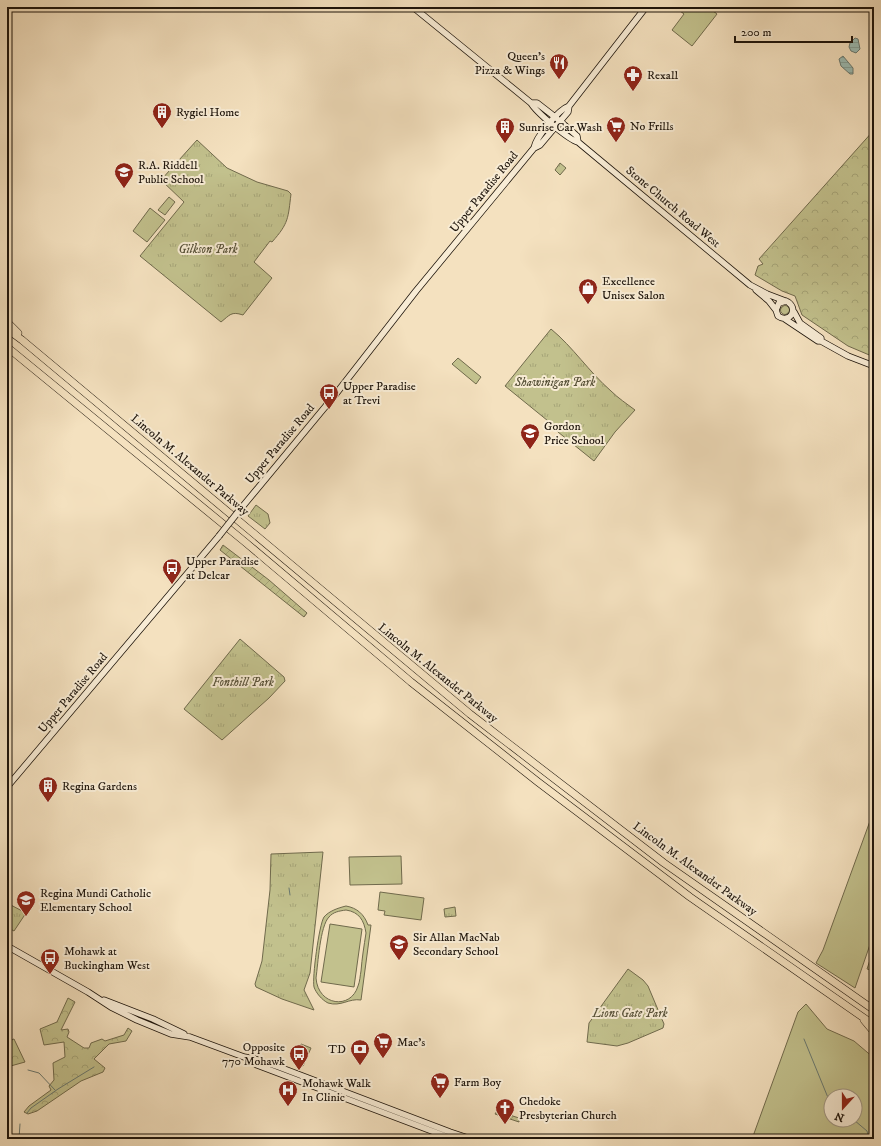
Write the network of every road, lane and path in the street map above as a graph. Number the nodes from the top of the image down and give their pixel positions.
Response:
1 (9, 7) edge
2 (413, 7) edge
3 (646, 7) edge
4 (7, 9) edge
5 (569, 106) junction
6 (553, 120) junction
7 (558, 124) junction
8 (534, 148) junction
9 (754, 288) junction
10 (786, 301) junction
11 (776, 310) junction
12 (794, 312) junction
13 (785, 319) junction
14 (7, 322) edge
15 (7, 329) edge
16 (22, 340) junction
17 (821, 341) junction
18 (7, 347) edge
19 (7, 351) edge
20 (18, 356) junction
21 (874, 366) edge
22 (7, 787) edge
23 (7, 946) edge
24 (874, 1008) edge
25 (861, 1017) junction
26 (874, 1025) edge
27 (874, 1032) edge
28 (244, 1057) junction
29 (360, 1098) junction
30 (349, 1101) junction
31 (453, 1139) edge
32 (471, 1139) edge

1 - 4 main road
2 - 6 main road, Stone Church Road West
3 - 5 main road, Upper Paradise Road
5 - 6 main road, Upper Paradise Road
5 - 7 main road, Upper Paradise Road
6 - 7 main road, Stone Church Road West
6 - 8 main road, Upper Paradise Road
7 - 8 main road, Upper Paradise Road
7 - 9 main road, Stone Church Road West
8 - 22 main road, Upper Paradise Road, bridge
9 - 10 main road
9 - 11 main road, Stone Church Road West
10 - 11 main road
10 - 12 main road
11 - 13 main road
12 - 13 main road
12 - 17 main road
13 - 17 main road
14 - 16 highway
15 - 16 highway, Lincoln M. Alexander Parkway
16 - 24 highway, Lincoln M. Alexander Parkway
17 - 21 main road
18 - 20 highway, Lincoln M. Alexander Parkway
19 - 20 highway
20 - 25 highway, Lincoln M. Alexander Parkway
23 - 28 main road
25 - 26 highway, Lincoln M. Alexander Parkway
25 - 27 highway
28 - 29 main road
28 - 30 main road
29 - 30 main road
29 - 32 main road
30 - 31 main road

